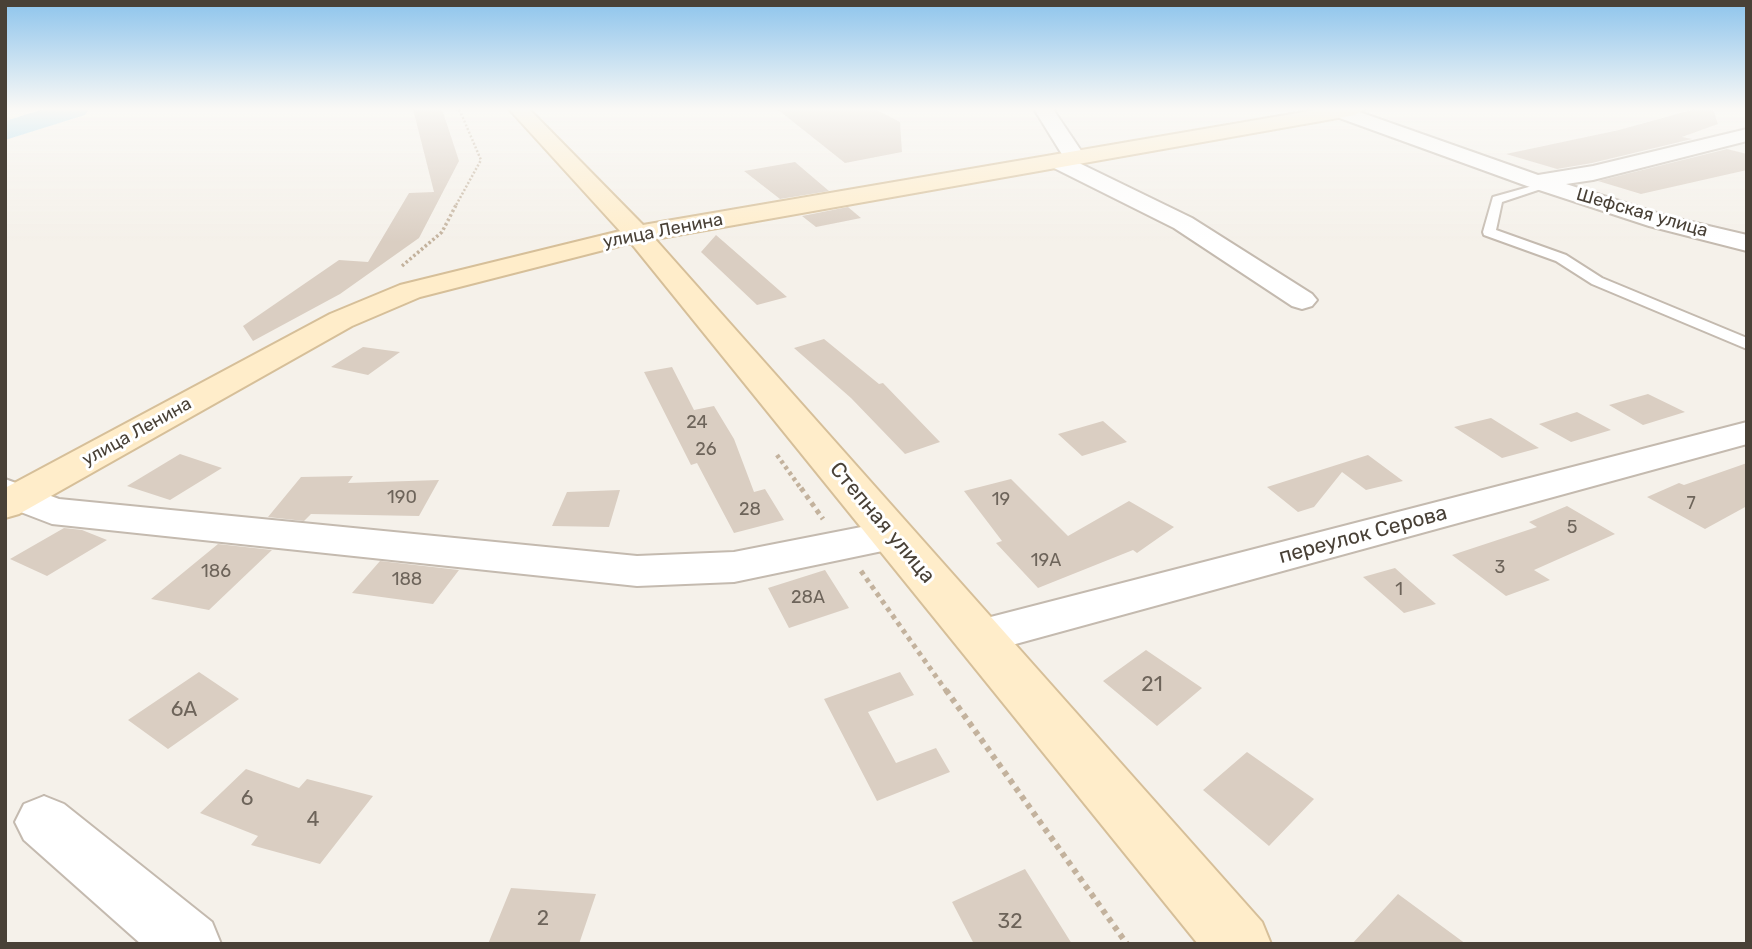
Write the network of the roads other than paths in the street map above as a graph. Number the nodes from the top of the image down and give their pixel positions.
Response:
1 (560, 153) edge
2 (1064, 153) edge
3 (1100, 153) edge
4 (1462, 153) edge
5 (1672, 153) edge
6 (1067, 159) junction
7 (1541, 183) junction
8 (637, 234) junction
9 (1747, 243) edge
10 (1302, 300) dead end
11 (1747, 344) edge
12 (1747, 433) edge
13 (10, 498) edge
14 (892, 535) junction
15 (979, 637) junction
16 (44, 822) dead end
17 (189, 944) edge
18 (1239, 944) edge

1 - 8 street, Степная улица
2 - 6 street
3 - 6 street, улица Ленина
4 - 7 street, Шефская улица
5 - 7 street
6 - 8 street, улица Ленина
6 - 10 street
7 - 9 street, Шефская улица
7 - 11 lane
8 - 13 street, улица Ленина
8 - 14 street, Степная улица
12 - 15 street, переулок Серова
13 - 14 street, улица Ленина
14 - 15 street, Степная улица
15 - 18 street, Степная улица
16 - 17 street

